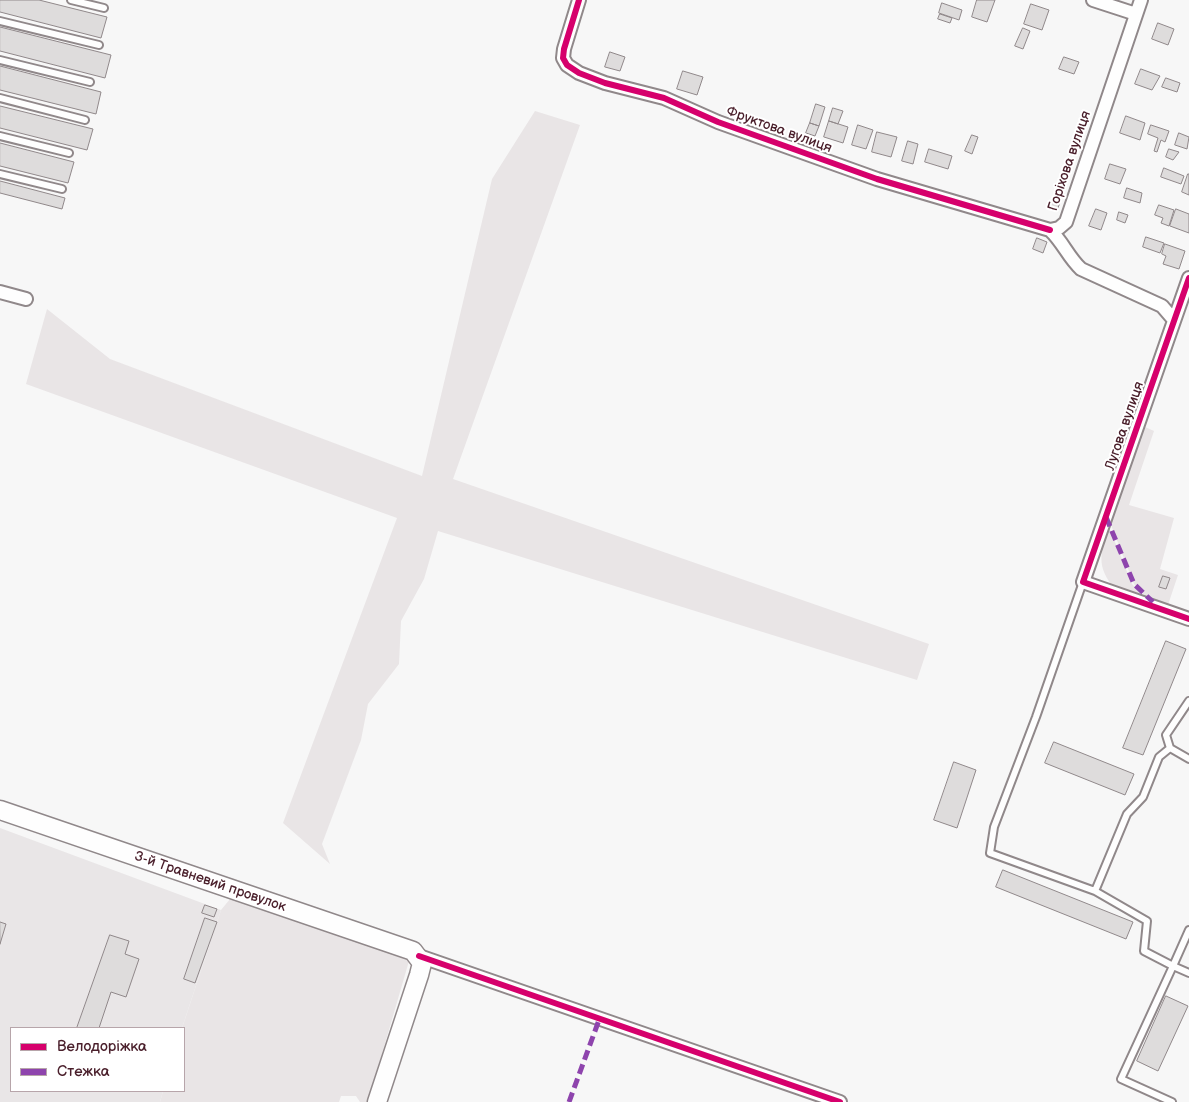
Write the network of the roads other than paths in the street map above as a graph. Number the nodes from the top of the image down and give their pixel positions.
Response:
1 (71, 0) edge
2 (579, 0) edge
3 (1093, 0) edge
4 (1141, 0) edge
5 (104, 8) dead end
6 (1136, 14) junction
7 (0, 21) edge
8 (99, 45) dead end
9 (0, 60) edge
10 (90, 82) dead end
11 (0, 98) edge
12 (85, 120) dead end
13 (0, 136) edge
14 (69, 152) dead end
15 (0, 174) edge
16 (62, 189) dead end
17 (1050, 230) junction
18 (1189, 278) edge
19 (0, 292) edge
20 (26, 299) dead end
21 (1174, 320) junction
22 (1083, 582) junction
23 (1189, 619) edge
24 (1189, 701) edge
25 (1170, 748) junction
26 (1189, 759) edge
27 (0, 810) edge
28 (1095, 891) junction
29 (1189, 930) edge
30 (418, 956) junction
31 (1173, 966) junction
32 (1189, 973) edge
33 (377, 1102) edge
34 (840, 1102) edge
35 (1172, 1102) edge

1 - 5 lane
2 - 17 street, Фруктова вулиця
3 - 6 street
4 - 6 street, Горіхова вулиця
6 - 17 street, Горіхова вулиця
7 - 8 lane
9 - 10 lane
11 - 12 lane
13 - 14 lane
15 - 16 lane
17 - 21 street, Горіхова вулиця
18 - 21 street, Лугова вулиця
19 - 20 street
21 - 22 street, Лугова вулиця
22 - 23 street
22 - 28 lane
24 - 25 lane
25 - 26 lane
25 - 28 lane
27 - 30 main road, 3-й Травневий провулок
28 - 31 lane
29 - 31 lane
30 - 33 main road
30 - 34 street
31 - 32 lane
31 - 35 lane

